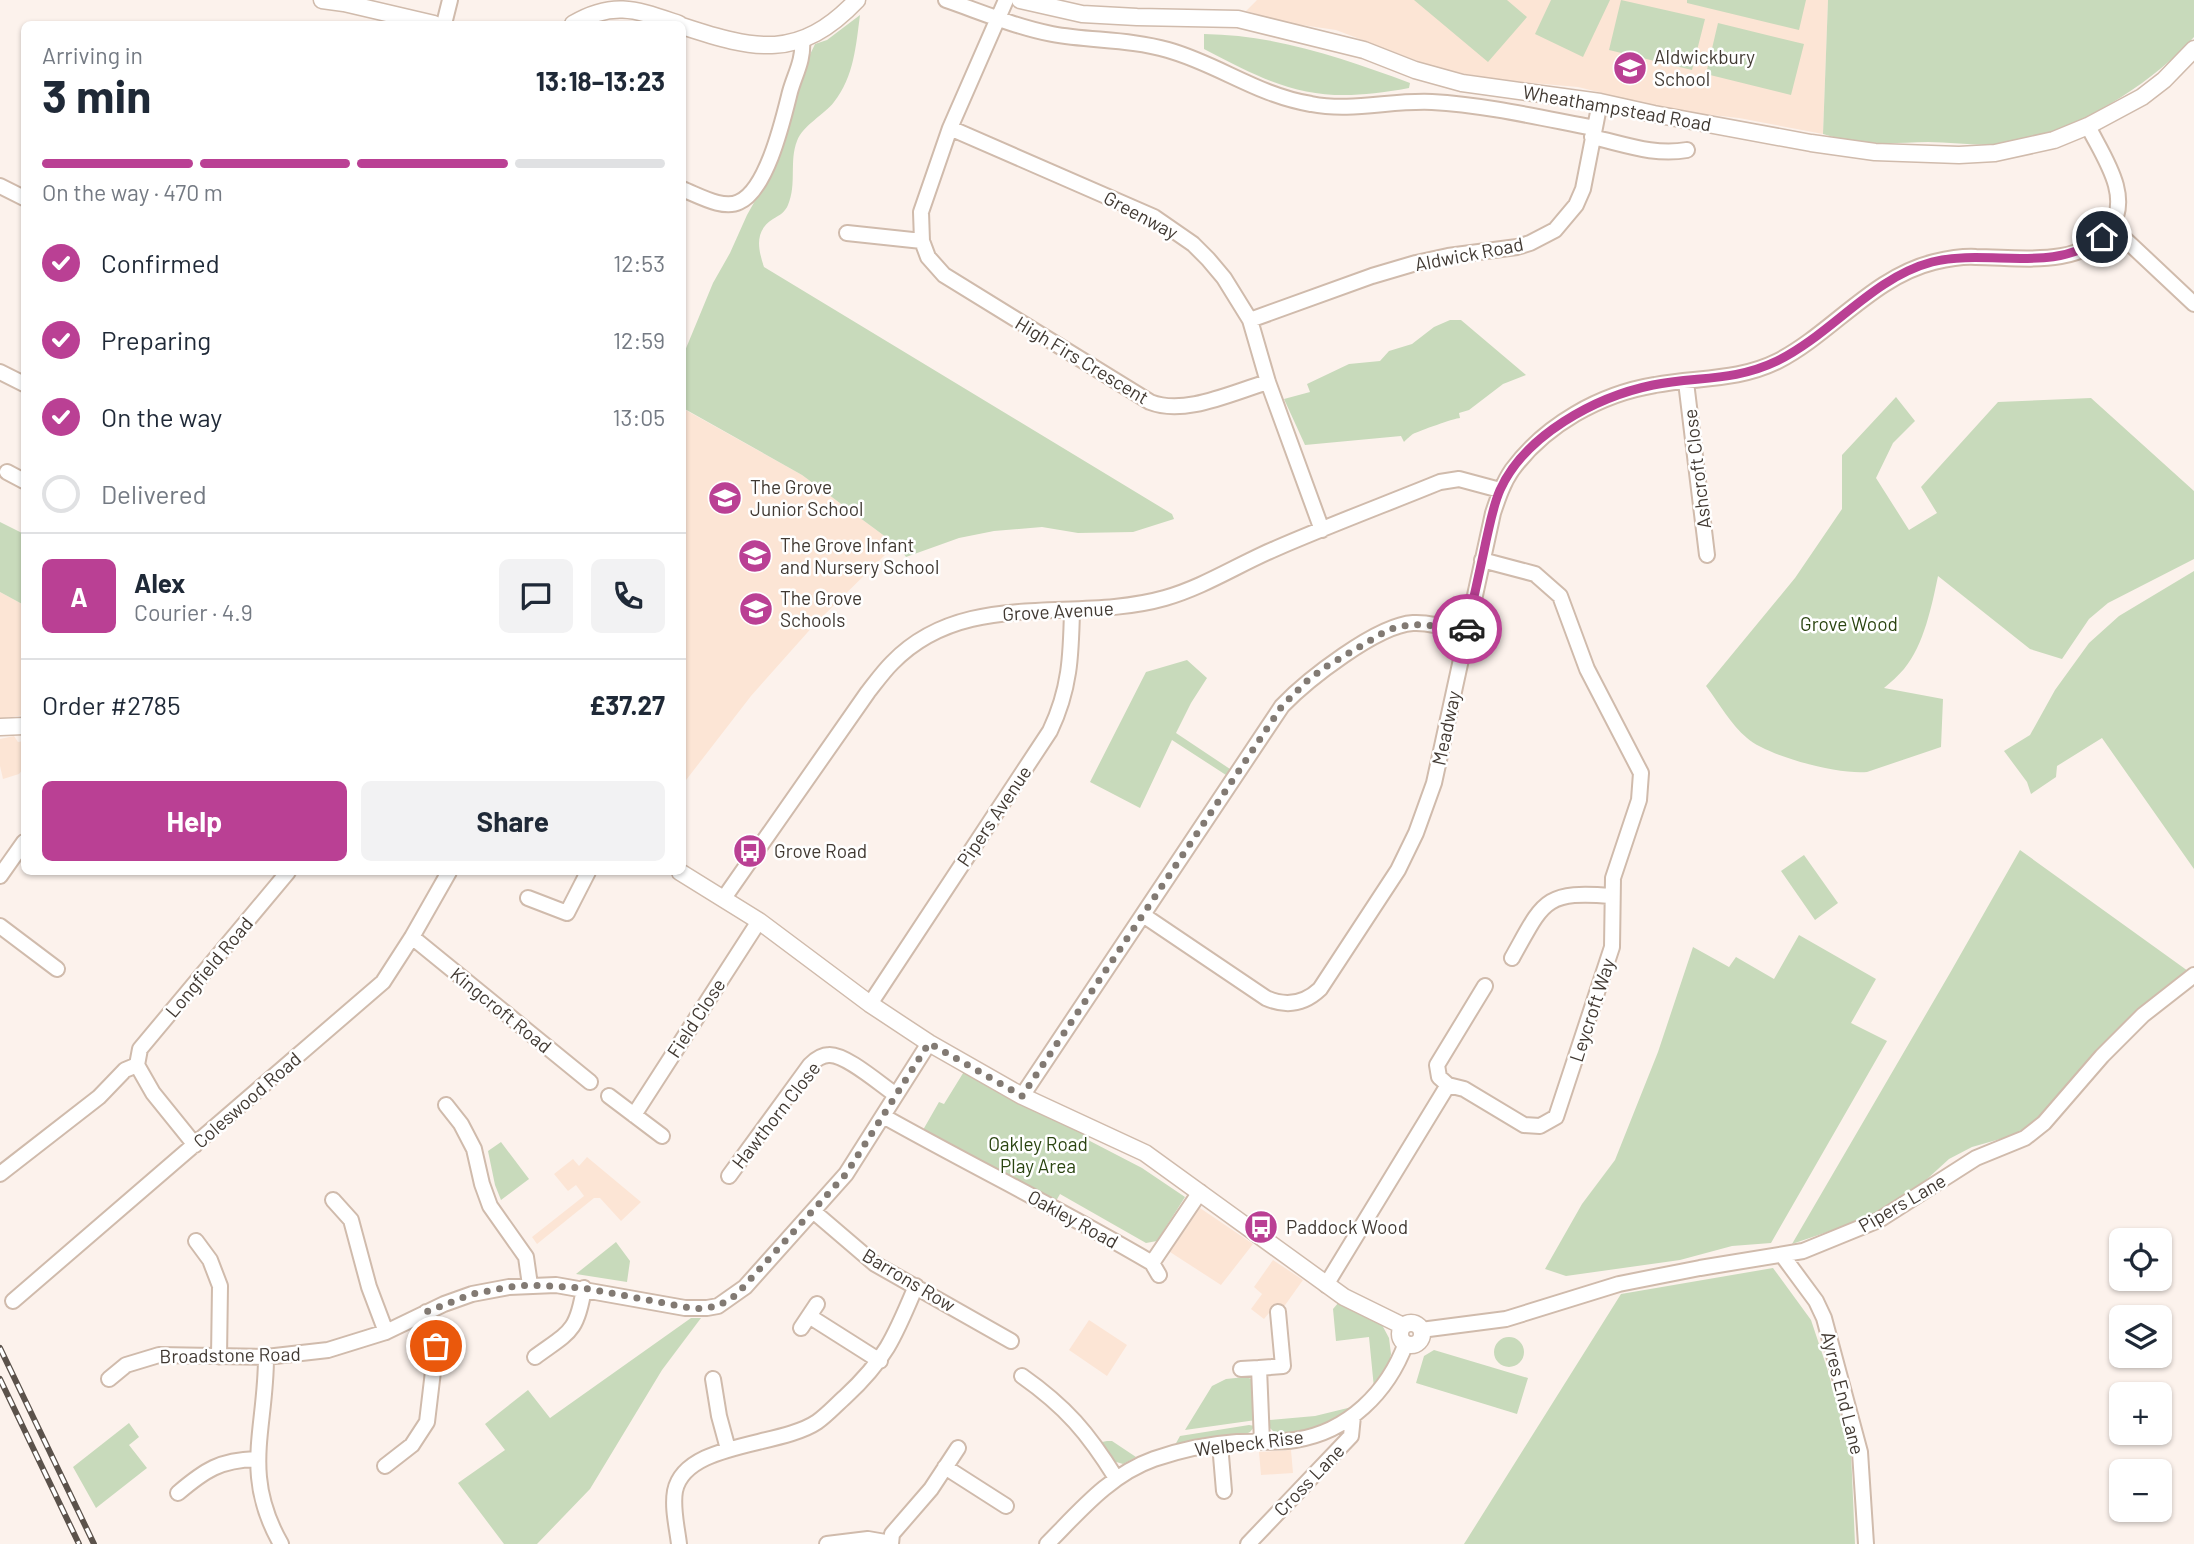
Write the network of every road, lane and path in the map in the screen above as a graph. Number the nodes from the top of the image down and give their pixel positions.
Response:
1 (322, 0) edge
2 (450, 0) edge
3 (857, 0) edge
4 (946, 0) edge
5 (1006, 0) edge
6 (1020, 0) edge
7 (999, 19) junction
8 (421, 21) edge
9 (445, 21) edge
10 (578, 21) edge
11 (670, 21) edge
12 (686, 26) edge
13 (802, 40) junction
14 (2194, 49) edge
15 (1600, 102) junction
16 (2088, 126) junction
17 (950, 128) junction
18 (1593, 132) junction
19 (1687, 150) dead end
20 (0, 186) edge
21 (686, 190) edge
22 (21, 196) edge
23 (2111, 226) junction
24 (847, 233) dead end
25 (922, 241) junction
26 (2194, 304) edge
27 (1250, 320) junction
28 (0, 372) edge
29 (21, 382) edge
30 (1268, 382) junction
31 (1686, 382) junction
32 (6, 472) dead end
33 (21, 480) edge
34 (1500, 490) junction
35 (1322, 530) junction
36 (1707, 555) dead end
37 (1482, 560) junction
38 (1072, 611) junction
39 (1466, 634) junction
40 (21, 726) edge
41 (0, 727) edge
42 (21, 846) edge
43 (285, 875) edge
44 (447, 875) edge
45 (586, 875) edge
46 (685, 875) edge
47 (0, 876) edge
48 (1611, 896) junction
49 (528, 898) dead end
50 (724, 898) junction
51 (1143, 915) junction
52 (759, 921) junction
53 (0, 926) edge
54 (412, 937) junction
55 (1512, 958) dead end
56 (57, 969) dead end
57 (2194, 975) edge
58 (1485, 986) dead end
59 (870, 1004) junction
60 (929, 1043) junction
61 (136, 1065) junction
62 (590, 1082) dead end
63 (1448, 1084) junction
64 (896, 1095) junction
65 (609, 1096) dead end
66 (1022, 1096) junction
67 (446, 1105) dead end
68 (634, 1115) junction
69 (883, 1116) junction
70 (662, 1136) dead end
71 (195, 1145) junction
72 (0, 1174) edge
73 (729, 1176) dead end
74 (1200, 1192) junction
75 (333, 1200) dead end
76 (813, 1211) junction
77 (196, 1241) dead end
78 (1782, 1255) junction
79 (530, 1285) junction
80 (1326, 1285) junction
81 (916, 1286) junction
82 (584, 1288) junction
83 (13, 1301) dead end
84 (426, 1312) junction
85 (1278, 1312) dead end
86 (809, 1316) dead end
87 (1403, 1326) junction
88 (1421, 1330) junction
89 (386, 1332) junction
90 (1011, 1341) dead end
91 (1406, 1343) junction
92 (219, 1357) junction
93 (266, 1357) junction
94 (535, 1357) dead end
95 (880, 1361) junction
96 (1259, 1368) junction
97 (1241, 1370) dead end
98 (1022, 1376) dead end
99 (109, 1379) dead end
100 (713, 1379) dead end
101 (1353, 1416) junction
102 (1262, 1442) junction
103 (1220, 1444) junction
104 (958, 1448) dead end
105 (728, 1449) junction
106 (257, 1459) junction
107 (385, 1466) dead end
108 (945, 1467) junction
109 (1116, 1478) junction
110 (1224, 1490) dead end
111 (178, 1493) dead end
112 (1006, 1506) dead end
113 (1049, 1543) edge
114 (281, 1544) edge
115 (679, 1544) edge
116 (827, 1544) edge
117 (891, 1544) edge
118 (1248, 1544) edge
119 (1866, 1544) edge

1 - 8 street
2 - 9 street
3 - 13 street
4 - 7 street, Wheathampstead Road
5 - 7 street
6 - 15 street, Wheathampstead Road
7 - 17 street
7 - 18 street, Wheathampstead Road
10 - 11 street
12 - 13 street
13 - 21 street
14 - 16 street, Wheathampstead Road
15 - 16 street, Wheathampstead Road
15 - 18 street, Aldwick Road
16 - 23 street
17 - 25 street
17 - 27 street, Greenway
18 - 19 street, Wheathampstead Road
18 - 27 street, Aldwick Road
20 - 22 street
23 - 26 street
23 - 31 street, Meadway
24 - 25 street
25 - 30 street, High Firs Crescent
27 - 30 street, Greenway
28 - 29 street
30 - 35 street, Greenway
31 - 34 street, Meadway
31 - 36 street, Ashcroft Close
32 - 33 street
34 - 35 street, Grove Avenue
34 - 37 street, Meadway
35 - 38 street, Grove Avenue
37 - 39 street, Meadway
37 - 48 street, Leycroft Way
38 - 50 street, Grove Avenue
38 - 59 street, Pipers Avenue
39 - 51 street
39 - 51 street, Meadway
40 - 41 street
42 - 47 street
43 - 61 street, Longfield Road
44 - 54 street, Coleswood Road
45 - 49 street
46 - 50 street
48 - 55 street
48 - 63 street, Leycroft Way
50 - 52 street
51 - 66 street
52 - 59 street
52 - 68 street, Field Close
53 - 56 street
54 - 62 street, Kingcroft Road
54 - 71 street, Coleswood Road
57 - 78 street, Pipers Lane
58 - 63 street
59 - 60 street
60 - 64 street, Broadstone Road
60 - 66 street
61 - 71 street
61 - 72 street, Longfield Road
63 - 80 street
64 - 69 street, Broadstone Road
64 - 73 street, Hawthorn Close
65 - 68 street
66 - 74 street
67 - 79 street
68 - 70 street
69 - 74 street, Oakley Road
69 - 76 street, Broadstone Road
71 - 83 street, Coleswood Road
74 - 80 street
75 - 89 street
76 - 81 street, Barrons Row
76 - 82 street, Broadstone Road
77 - 92 street
78 - 88 street, Pipers Lane
78 - 119 street, Ayres End Lane
79 - 82 street, Broadstone Road
79 - 84 street, Broadstone Road
80 - 87 street
81 - 90 street, Barrons Row
81 - 95 street
82 - 94 street
84 - 89 street, Broadstone Road
84 - 107 street
85 - 96 street
86 - 95 street
87 - 88 street
87 - 91 street
88 - 91 street
89 - 93 street, Broadstone Road
91 - 101 street, Cross Lane
92 - 93 street, Broadstone Road
92 - 99 street, Broadstone Road
93 - 106 street
95 - 105 street
96 - 97 street
96 - 102 street
98 - 109 street
100 - 105 street
101 - 102 street, Welbeck Rise
101 - 118 street, Cross Lane
102 - 103 street, Welbeck Rise
103 - 109 street, Welbeck Rise
103 - 110 street
104 - 108 street
105 - 115 street
106 - 111 street
106 - 114 street
108 - 112 street
108 - 117 street
109 - 113 street, Welbeck Rise
116 - 117 street

